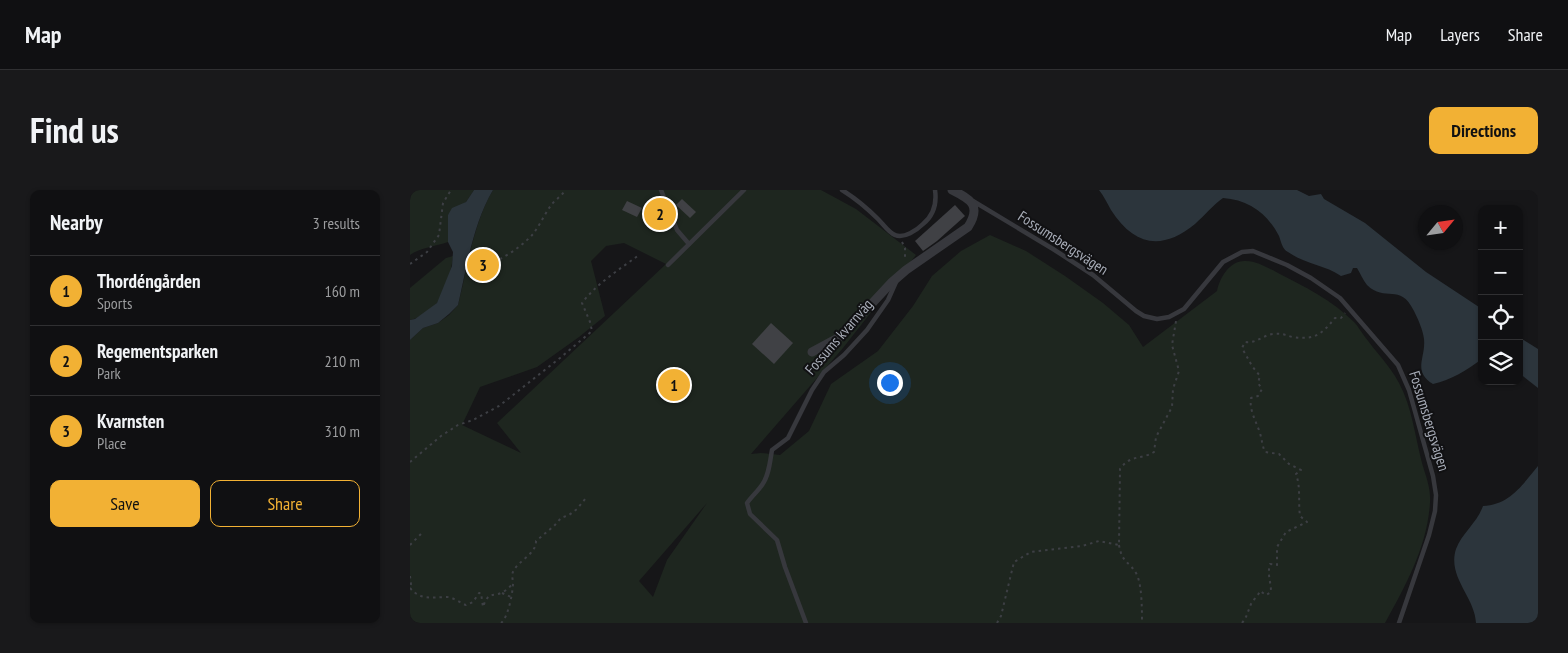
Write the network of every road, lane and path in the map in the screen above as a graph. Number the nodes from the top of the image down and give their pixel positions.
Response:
1 (451, 190) edge
2 (564, 190) edge
3 (661, 190) edge
4 (744, 190) edge
5 (842, 190) edge
6 (935, 190) edge
7 (952, 190) edge
8 (970, 199) junction
9 (895, 236) junction
10 (689, 244) junction
11 (639, 255) dead end
12 (410, 264) edge
13 (668, 265) dead end
14 (906, 270) junction
15 (470, 272) dead end
16 (897, 278) junction
17 (1340, 298) junction
18 (1173, 315) junction
19 (812, 352) dead end
20 (410, 462) edge
21 (586, 498) dead end
22 (422, 533) dead end
23 (410, 545) edge
24 (1119, 545) junction
25 (410, 576) edge
26 (513, 584) junction
27 (410, 588) edge
28 (502, 593) junction
29 (511, 597) junction
30 (501, 623) edge
31 (806, 623) edge
32 (997, 623) edge
33 (1142, 623) edge
34 (1242, 623) edge
35 (1399, 623) edge

1 - 12 path
2 - 15 path
3 - 10 lane
4 - 10 lane
5 - 9 lane
6 - 9 lane
7 - 8 street
8 - 14 street, Fossums kvarnväg
8 - 18 lane, Fossumsbergsvägen
9 - 14 path
10 - 13 lane
11 - 20 path
14 - 16 street, Fossums kvarnväg
16 - 19 street
16 - 31 lane, Fossums kvarnväg
17 - 18 lane, Fossumsbergsvägen
17 - 34 path
17 - 35 lane, Fossumsbergsvägen
18 - 24 path
21 - 26 path
22 - 23 path
24 - 32 path
24 - 33 path
25 - 27 path
26 - 28 path
26 - 29 path
27 - 28 path
28 - 29 path
29 - 30 path

